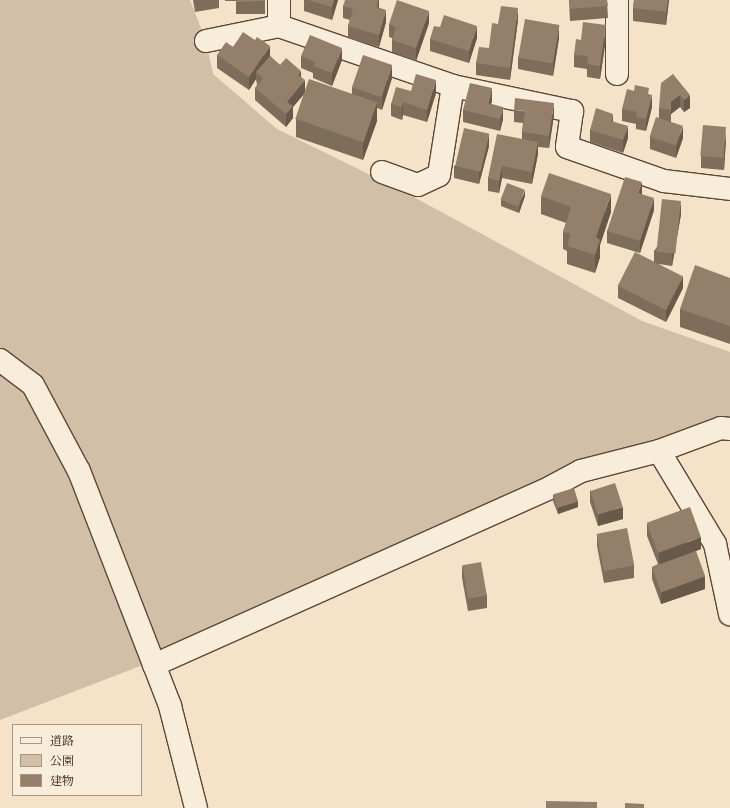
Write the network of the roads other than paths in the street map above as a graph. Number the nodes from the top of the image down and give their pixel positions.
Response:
1 (279, 0) edge
2 (617, 0) edge
3 (279, 26) junction
4 (206, 41) dead end
5 (617, 74) dead end
6 (453, 86) junction
7 (382, 172) dead end
8 (730, 189) edge
9 (0, 360) edge
10 (730, 429) edge
11 (660, 451) junction
12 (730, 614) edge
13 (154, 665) junction
14 (196, 808) edge

1 - 3 street
2 - 5 street
3 - 4 street
3 - 6 street
6 - 7 street
6 - 8 street
9 - 13 street
10 - 11 street
11 - 12 street
11 - 13 street
13 - 14 street

